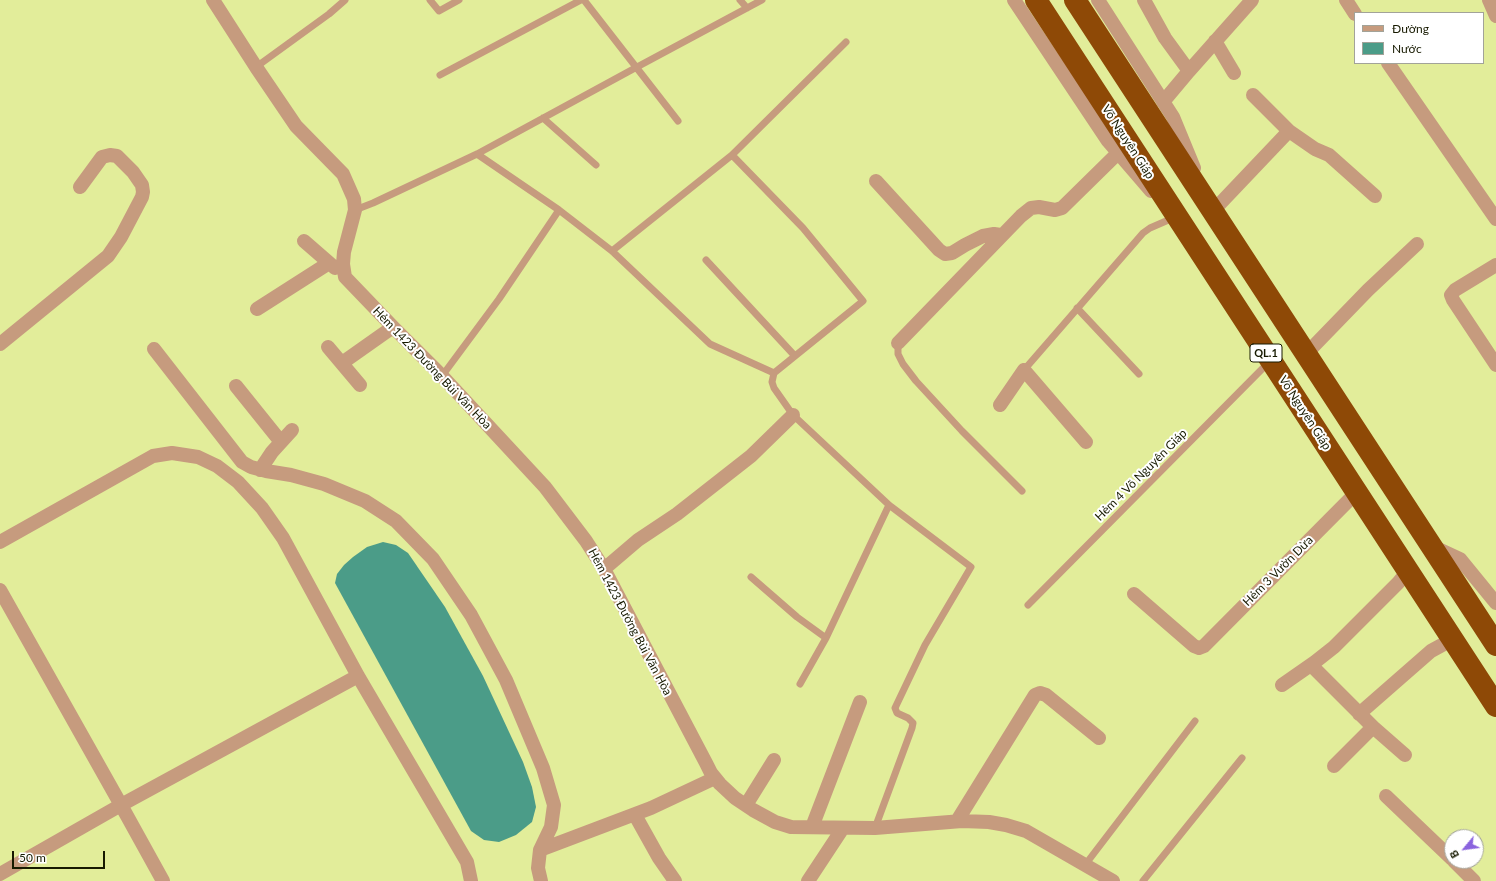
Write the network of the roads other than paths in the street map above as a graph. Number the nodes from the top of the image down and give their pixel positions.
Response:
1 (213, 0) edge
2 (345, 0) edge
3 (430, 0) edge
4 (459, 0) edge
5 (582, 0) edge
6 (740, 0) edge
7 (762, 0) edge
8 (1014, 0) edge
9 (1036, 0) edge
10 (1075, 0) edge
11 (1098, 0) edge
12 (1144, 0) edge
13 (1252, 0) edge
14 (1346, 0) edge
15 (1489, 0) edge
16 (747, 8) junction
17 (1354, 12) edge
18 (1496, 16) edge
19 (1216, 41) junction
20 (846, 42) dead end
21 (1389, 64) edge
22 (256, 67) junction
23 (637, 67) junction
24 (1189, 71) junction
25 (1234, 73) dead end
26 (440, 75) dead end
27 (1253, 95) dead end
28 (1163, 102) junction
29 (543, 118) junction
30 (678, 121) dead end
31 (1289, 130) junction
32 (1118, 153) junction
33 (477, 154) junction
34 (732, 155) junction
35 (596, 165) dead end
36 (876, 181) dead end
37 (80, 187) dead end
38 (1375, 196) dead end
39 (1210, 208) junction
40 (355, 210) junction
41 (559, 210) junction
42 (1173, 218) junction
43 (1496, 219) edge
44 (1001, 235) junction
45 (304, 241) dead end
46 (1194, 242) junction
47 (1416, 244) dead end
48 (612, 251) junction
49 (706, 260) dead end
50 (329, 263) junction
51 (1496, 264) edge
52 (345, 277) junction
53 (1078, 308) junction
54 (257, 309) dead end
55 (393, 327) junction
56 (898, 343) joint
57 (0, 344) edge
58 (328, 347) dead end
59 (154, 349) dead end
60 (1306, 354) junction
61 (794, 355) junction
62 (1271, 360) junction
63 (342, 363) junction
64 (1496, 365) edge
65 (1024, 370) junction
66 (774, 373) junction
67 (1139, 374) dead end
68 (442, 376) junction
69 (360, 385) dead end
70 (236, 386) dead end
71 (1000, 405) dead end
72 (793, 415) junction
73 (292, 430) dead end
74 (281, 442) junction
75 (1086, 442) dead end
76 (260, 470) junction
77 (1022, 491) dead end
78 (1357, 492) junction
79 (889, 505) junction
80 (0, 542) edge
81 (1431, 546) junction
82 (604, 569) junction
83 (1408, 570) junction
84 (751, 577) dead end
85 (0, 590) edge
86 (1134, 594) dead end
87 (1496, 603) edge
88 (1028, 606) dead end
89 (826, 638) junction
90 (1452, 639) junction
91 (1496, 645) edge
92 (1311, 665) junction
93 (358, 676) junction
94 (800, 684) dead end
95 (1282, 685) dead end
96 (860, 702) dead end
97 (1496, 706) edge
98 (1359, 714) junction
99 (1195, 721) dead end
100 (1373, 727) junction
101 (1099, 738) dead end
102 (1405, 755) dead end
103 (1242, 758) dead end
104 (774, 760) dead end
105 (1334, 766) dead end
106 (714, 778) junction
107 (1386, 796) dead end
108 (121, 805) junction
109 (746, 805) junction
110 (635, 815) junction
111 (957, 821) junction
112 (812, 827) junction
113 (843, 828) junction
114 (874, 828) junction
115 (540, 850) junction
116 (1444, 851) edge
117 (1085, 865) junction
118 (1462, 869) edge
119 (0, 874) edge
120 (163, 881) edge
121 (471, 881) edge
122 (541, 881) edge
123 (675, 881) edge
124 (808, 881) edge
125 (1113, 881) edge
126 (1143, 881) edge
127 (1474, 881) edge

1 - 22 street
2 - 22 lane
3 - 4 lane
5 - 23 lane
5 - 26 lane
6 - 16 lane
7 - 16 lane
8 - 32 street
9 - 46 highway, Võ Nguyên Giáp / QL.1
10 - 39 highway, QL.1
11 - 28 street
12 - 24 street
13 - 19 street
14 - 17 street
15 - 18 street
16 - 23 lane
19 - 24 street
19 - 25 street
20 - 34 lane
21 - 43 street
22 - 40 street
23 - 29 lane
23 - 30 lane
24 - 28 street
27 - 31 street
28 - 39 street
29 - 33 lane
29 - 35 lane
31 - 38 street
31 - 39 street
32 - 42 street
32 - 44 street
33 - 40 lane
33 - 41 lane
34 - 48 lane
34 - 61 lane
36 - 44 street
37 - 57 street
39 - 60 highway, QL.1
40 - 52 street
41 - 48 lane
41 - 68 lane
42 - 46 street
42 - 53 lane
44 - 56 street
45 - 50 street, Hẻm 1423 Đường Bùi Văn Hòa
46 - 62 highway, Võ Nguyên Giáp / QL.1
47 - 60 street
48 - 66 lane
49 - 61 lane
50 - 52 street, Hẻm 1423 Đường Bùi Văn Hòa
50 - 54 street
51 - 64 street
52 - 55 street, Hẻm 1423 Đường Bùi Văn Hòa
53 - 65 lane
53 - 67 lane
55 - 63 street
55 - 68 street, Hẻm 1423 Đường Bùi Văn Hòa
56 - 77 lane
58 - 63 street
59 - 76 street
60 - 81 highway, QL.1
61 - 66 lane
62 - 78 highway, Võ Nguyên Giáp / QL.1
62 - 88 lane, Hẻm 4 Võ Nguyên Giáp
63 - 69 street
65 - 71 street
65 - 75 street
66 - 72 lane
68 - 82 street, Hẻm 1423 Đường Bùi Văn Hòa
70 - 74 street
72 - 79 lane
72 - 82 street
73 - 74 street
74 - 76 street
76 - 115 street
78 - 83 highway, Võ Nguyên Giáp / QL.1
78 - 86 street, Hẻm 3 Vườn Dừa
79 - 89 lane
79 - 114 lane
80 - 93 street
81 - 87 street
81 - 91 highway, QL.1
82 - 106 street, Hẻm 1423 Đường Bùi Văn Hòa
83 - 90 highway, Võ Nguyên Giáp / QL.1
83 - 92 street
84 - 89 lane
85 - 108 street
89 - 94 lane
90 - 97 highway, Võ Nguyên Giáp / QL.1
90 - 98 street
92 - 95 street
92 - 98 street
93 - 108 street
93 - 121 street
96 - 112 street
98 - 100 street
99 - 117 lane
100 - 102 street
100 - 105 street
101 - 111 street
103 - 126 lane
104 - 109 street
106 - 109 street, Hẻm 1423 Đường Bùi Văn Hòa
106 - 110 street
107 - 116 street
108 - 119 street
108 - 120 street
109 - 112 street, Hẻm 1423 Đường Bùi Văn Hòa
110 - 115 street
110 - 123 street
111 - 114 street, Hẻm 1423 Đường Bùi Văn Hòa
111 - 117 street, Hẻm 1423 Đường Bùi Văn Hòa
112 - 113 street, Hẻm 1423 Đường Bùi Văn Hòa
113 - 114 street, Hẻm 1423 Đường Bùi Văn Hòa
113 - 124 street
115 - 122 street
117 - 125 street, Hẻm 1423 Đường Bùi Văn Hòa
118 - 127 street

